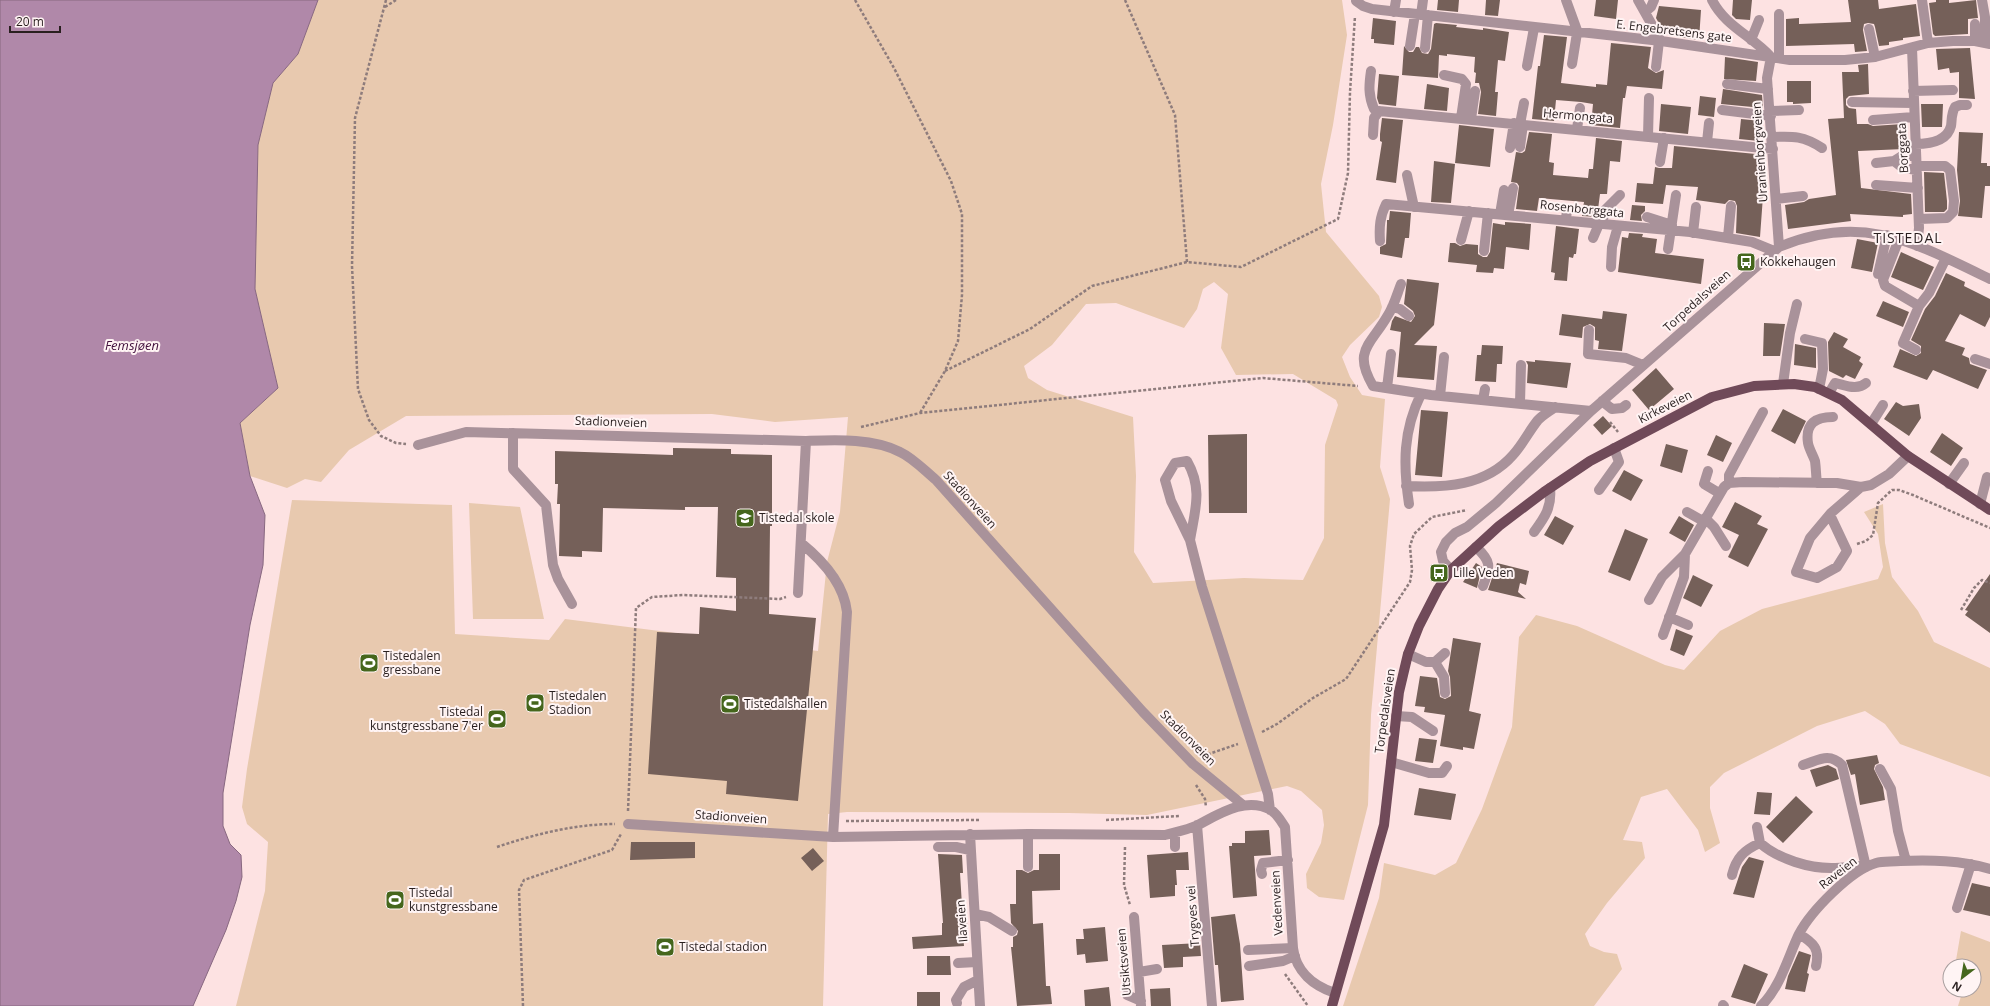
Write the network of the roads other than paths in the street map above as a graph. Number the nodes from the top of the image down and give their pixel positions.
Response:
1 (1356, 0) edge
2 (1396, 0) edge
3 (1423, 0) edge
4 (1566, 0) edge
5 (1638, 0) edge
6 (1654, 0) edge
7 (1712, 0) edge
8 (1982, 0) edge
9 (1921, 1) edge
10 (1394, 12) junction
11 (1645, 12) junction
12 (1779, 14) dead end
13 (1422, 15) junction
14 (1759, 20) dead end
15 (1975, 24) dead end
16 (1534, 28) junction
17 (1869, 29) dead end
18 (1578, 33) junction
19 (1752, 40) junction
20 (1660, 41) junction
21 (1983, 43) edge
22 (1928, 44) junction
23 (1410, 46) dead end
24 (1425, 48) dead end
25 (1912, 48) junction
26 (1775, 57) junction
27 (1875, 58) junction
28 (1572, 64) dead end
29 (1527, 66) dead end
30 (1656, 66) dead end
31 (1371, 71) dead end
32 (1444, 74) dead end
33 (1727, 84) dead end
34 (1768, 89) junction
35 (1953, 90) dead end
36 (1475, 91) dead end
37 (1912, 91) junction
38 (1649, 98) dead end
39 (1852, 102) dead end
40 (1913, 102) junction
41 (1524, 103) dead end
42 (1967, 105) dead end
43 (1580, 108) dead end
44 (1722, 110) dead end
45 (1799, 110) dead end
46 (1380, 111) junction
47 (1770, 114) junction
48 (1914, 117) junction
49 (1466, 119) junction
50 (1873, 120) dead end
51 (1709, 123) dead end
52 (1519, 124) junction
53 (1577, 129) junction
54 (1373, 135) dead end
55 (1648, 136) junction
56 (1772, 137) junction
57 (1664, 138) junction
58 (1707, 142) junction
59 (1915, 144) junction
60 (1520, 147) dead end
61 (1510, 148) dead end
62 (1822, 148) dead end
63 (1773, 149) junction
64 (1660, 162) dead end
65 (1876, 163) dead end
66 (1916, 164) junction
67 (1407, 174) dead end
68 (1876, 185) dead end
69 (1918, 188) junction
70 (1509, 189) dead end
71 (1620, 195) dead end
72 (1676, 195) dead end
73 (1803, 196) dead end
74 (1776, 199) junction
75 (1731, 206) dead end
76 (1414, 207) junction
77 (1696, 207) dead end
78 (1567, 209) dead end
79 (1469, 212) junction
80 (1488, 213) junction
81 (1504, 214) junction
82 (1647, 216) dead end
83 (1919, 219) junction
84 (1566, 220) junction
85 (1600, 224) junction
86 (1618, 226) junction
87 (1672, 227) junction
88 (1694, 233) junction
89 (1887, 236) junction
90 (1728, 237) junction
91 (1593, 238) dead end
92 (1899, 239) junction
93 (1461, 240) dead end
94 (1380, 241) dead end
95 (1917, 246) junction
96 (1668, 249) dead end
97 (1776, 249) junction
98 (1484, 251) dead end
99 (1946, 258) junction
100 (1610, 267) dead end
101 (1878, 274) dead end
102 (1990, 279) edge
103 (1401, 284) dead end
104 (1797, 304) dead end
105 (1919, 306) junction
106 (1392, 307) junction
107 (1409, 316) dead end
108 (1589, 330) dead end
109 (1805, 339) dead end
110 (1916, 350) dead end
111 (1391, 354) dead end
112 (1444, 357) dead end
113 (1975, 359) dead end
114 (1990, 364) edge
115 (1521, 365) dead end
116 (1643, 365) junction
117 (1866, 383) dead end
118 (1783, 384) junction
119 (1387, 388) junction
120 (1485, 389) dead end
121 (1819, 389) junction
122 (1829, 392) junction
123 (1421, 394) junction
124 (1440, 396) junction
125 (1483, 400) junction
126 (1602, 401) junction
127 (1520, 403) junction
128 (1626, 405) dead end
129 (1883, 405) dead end
130 (1555, 407) junction
131 (1591, 411) junction
132 (1763, 412) dead end
133 (1833, 417) dead end
134 (1871, 424) junction
135 (514, 432) junction
136 (806, 441) junction
137 (418, 445) road end
138 (1614, 448) junction
139 (1908, 456) junction
140 (1964, 463) dead end
141 (1708, 470) dead end
142 (1987, 477) dead end
143 (1817, 483) junction
144 (1730, 484) junction
145 (1949, 484) junction
146 (1406, 486) junction
147 (1861, 487) junction
148 (1550, 488) junction
149 (1599, 490) dead end
150 (1719, 493) junction
151 (1409, 504) dead end
152 (1980, 504) junction
153 (1990, 510) edge
154 (1688, 512) dead end
155 (1831, 513) junction
156 (1704, 520) junction
157 (1534, 532) dead end
158 (1190, 540) junction
159 (801, 543) junction
160 (1726, 546) dead end
161 (1476, 547) junction
162 (1685, 554) junction
163 (1451, 570) junction
164 (1483, 586) dead end
165 (798, 593) road end
166 (1649, 600) dead end
167 (572, 604) dead end
168 (1669, 617) junction
169 (1688, 626) dead end
170 (1662, 635) dead end
171 (1408, 654) junction
172 (1445, 654) dead end
173 (1435, 662) junction
174 (1445, 693) dead end
175 (1396, 716) junction
176 (1433, 731) dead end
177 (1391, 762) junction
178 (1803, 765) dead end
179 (1447, 766) dead end
180 (1880, 769) dead end
181 (1243, 806) junction
182 (1270, 810) junction
183 (628, 824) road end
184 (1197, 825) junction
185 (1757, 827) dead end
186 (1175, 833) junction
187 (970, 834) junction
188 (1028, 834) junction
189 (833, 837) junction
190 (1760, 843) junction
191 (938, 847) dead end
192 (1175, 847) dead end
193 (970, 850) junction
194 (1288, 860) junction
195 (1906, 861) junction
196 (1971, 864) junction
197 (1028, 867) dead end
198 (1866, 867) junction
199 (1990, 869) edge
200 (1262, 874) dead end
201 (1732, 875) dead end
202 (1957, 908) dead end
203 (975, 914) junction
204 (1134, 917) road end
205 (1012, 930) dead end
206 (1799, 934) junction
207 (1248, 950) dead end
208 (1294, 952) junction
209 (977, 962) junction
210 (958, 963) dead end
211 (1250, 966) dead end
212 (1816, 966) dead end
213 (1157, 970) dead end
214 (1138, 972) junction
215 (978, 980) junction
216 (1335, 993) junction
217 (1127, 995) dead end
218 (957, 1003) dead end
219 (1141, 1003) edge
220 (1763, 1005) edge
221 (980, 1006) edge
222 (1212, 1006) edge
223 (1332, 1006) edge

1 - 10 street, E. Engebretsens gate
2 - 10 street
3 - 13 street
4 - 18 street
5 - 11 street
6 - 11 street
7 - 19 street
8 - 21 street
9 - 22 street
10 - 13 street, E. Engebretsens gate
11 - 20 street
12 - 26 street, Uranienborgveien
13 - 16 street, E. Engebretsens gate
13 - 23 street
13 - 24 street
14 - 19 street
15 - 21 street
16 - 18 street, E. Engebretsens gate
16 - 29 street
17 - 27 street
18 - 20 street, E. Engebretsens gate
18 - 28 street
19 - 26 street
20 - 26 street, E. Engebretsens gate
20 - 30 street
21 - 22 street, E. Engebretsens gate
22 - 25 street, E. Engebretsens gate
25 - 27 street, E. Engebretsens gate
25 - 37 street, Borggata
26 - 27 street, E. Engebretsens gate
26 - 34 street, Uranienborgveien
31 - 46 street
32 - 49 street
33 - 34 street
34 - 47 street, Uranienborgveien
35 - 37 street
36 - 49 street
37 - 40 street, Borggata
38 - 55 street
39 - 40 street
40 - 48 street, Borggata
41 - 52 street
42 - 59 street
43 - 53 street
44 - 47 street
45 - 47 street
46 - 49 street, Hermongata
46 - 54 street
47 - 56 street, Uranienborgveien
48 - 50 street
48 - 59 street, Borggata
49 - 52 street, Hermongata
51 - 58 street
52 - 53 street, Hermongata
52 - 60 street
52 - 61 street
53 - 55 street, Hermongata
55 - 57 street, Hermongata
56 - 62 street
56 - 63 street, Uranienborgveien
57 - 58 street, Hermongata
57 - 64 street
58 - 63 street, Hermongata
59 - 66 street, Borggata
63 - 74 street, Uranienborgveien
65 - 66 street
66 - 69 street, Borggata
66 - 83 street
67 - 76 street
68 - 69 street
69 - 83 street, Borggata
70 - 81 street
71 - 85 street
72 - 87 street
73 - 74 street
74 - 97 street, Uranienborgveien
75 - 90 street
76 - 79 street, Rosenborggata
76 - 94 street, Rosenborggata
77 - 88 street
78 - 84 street
79 - 80 street, Rosenborggata
79 - 93 street
80 - 81 street, Rosenborggata
80 - 98 street
81 - 84 street, Rosenborggata
82 - 87 street
83 - 95 street, Borggata
84 - 85 street, Rosenborggata
85 - 86 street, Rosenborggata
85 - 91 street
86 - 87 street, Rosenborggata
86 - 100 street
87 - 88 street, Rosenborggata
87 - 96 street
88 - 90 street, Rosenborggata
89 - 92 street, Torpedalsveien
89 - 97 street, Torpedalsveien
89 - 101 street
90 - 97 street, Rosenborggata
92 - 95 street, Torpedalsveien
92 - 105 street
95 - 99 street, Torpedalsveien
97 - 116 street, Torpedalsveien
99 - 102 street, Torpedalsveien
99 - 105 street
103 - 106 street
104 - 118 street
105 - 110 street
106 - 107 street
106 - 119 street
108 - 116 street
109 - 121 street
111 - 119 street
112 - 124 street
113 - 114 street
115 - 127 street
116 - 126 street, Torpedalsveien
117 - 122 street
118 - 121 main road, Kirkeveien
118 - 138 main road, Kirkeveien
119 - 123 street
120 - 125 street
121 - 122 main road, Kirkeveien
122 - 134 main road, Kirkeveien
123 - 124 street
123 - 146 street
124 - 125 street
125 - 127 street
126 - 128 street
126 - 131 street, Torpedalsveien
127 - 130 street
129 - 134 street
130 - 131 street
130 - 146 street
131 - 163 street, Torpedalsveien
132 - 144 street
133 - 143 street
134 - 139 main road, Kirkeveien
135 - 136 street, Stadionveien
135 - 137 street, Stadionveien
135 - 167 street
136 - 159 street
136 - 181 street, Stadionveien
138 - 148 main road, Kirkeveien
138 - 149 street
139 - 145 main road, Kirkeveien
139 - 147 street
140 - 145 street
141 - 150 street
142 - 152 street
143 - 144 street
143 - 147 street
144 - 150 street
145 - 152 main road, Kirkeveien
146 - 151 street
147 - 155 street
148 - 157 street
148 - 161 main road, Kirkeveien
150 - 156 street
152 - 153 main road, Kirkeveien
154 - 156 street
155 - 155 street
156 - 160 street
156 - 162 street
158 - 158 street
158 - 182 street
159 - 165 street
159 - 189 street
161 - 163 main road, Kirkeveien
161 - 164 street
162 - 166 street
162 - 168 street
163 - 171 main road, Torpedalsveien
168 - 169 street
168 - 170 street
171 - 173 street
171 - 175 main road, Torpedalsveien
172 - 173 street
173 - 174 street
175 - 176 street
175 - 177 main road, Torpedalsveien
177 - 179 street
177 - 216 main road, Torpedalsveien
178 - 198 street
180 - 195 street
181 - 182 street
181 - 184 street, Stadionveien
182 - 194 street, Vedenveien
183 - 189 street, Stadionveien
184 - 186 street, Stadionveien
184 - 222 street, Trygves vei
185 - 190 street
186 - 188 street, Stadionveien
186 - 192 street
187 - 188 street, Stadionveien
187 - 189 street, Stadionveien
187 - 193 street, Ilaveien
188 - 197 street
190 - 198 street
190 - 201 street
191 - 193 street
193 - 203 street, Ilaveien
194 - 200 street
194 - 208 street, Vedenveien
195 - 196 street, Raveien
195 - 198 street, Raveien
196 - 199 street, Raveien
196 - 202 street
198 - 206 street, Raveien
203 - 205 street
203 - 209 street, Ilaveien
204 - 214 street, Utsiktsveien
206 - 212 street
206 - 220 street, Raveien
207 - 208 street
208 - 211 street
208 - 216 street, Vedenveien
209 - 210 street
209 - 215 street, Ilaveien
213 - 214 street
214 - 219 street, Utsiktsveien
215 - 218 street
215 - 221 street, Ilaveien
216 - 223 main road
217 - 219 street

